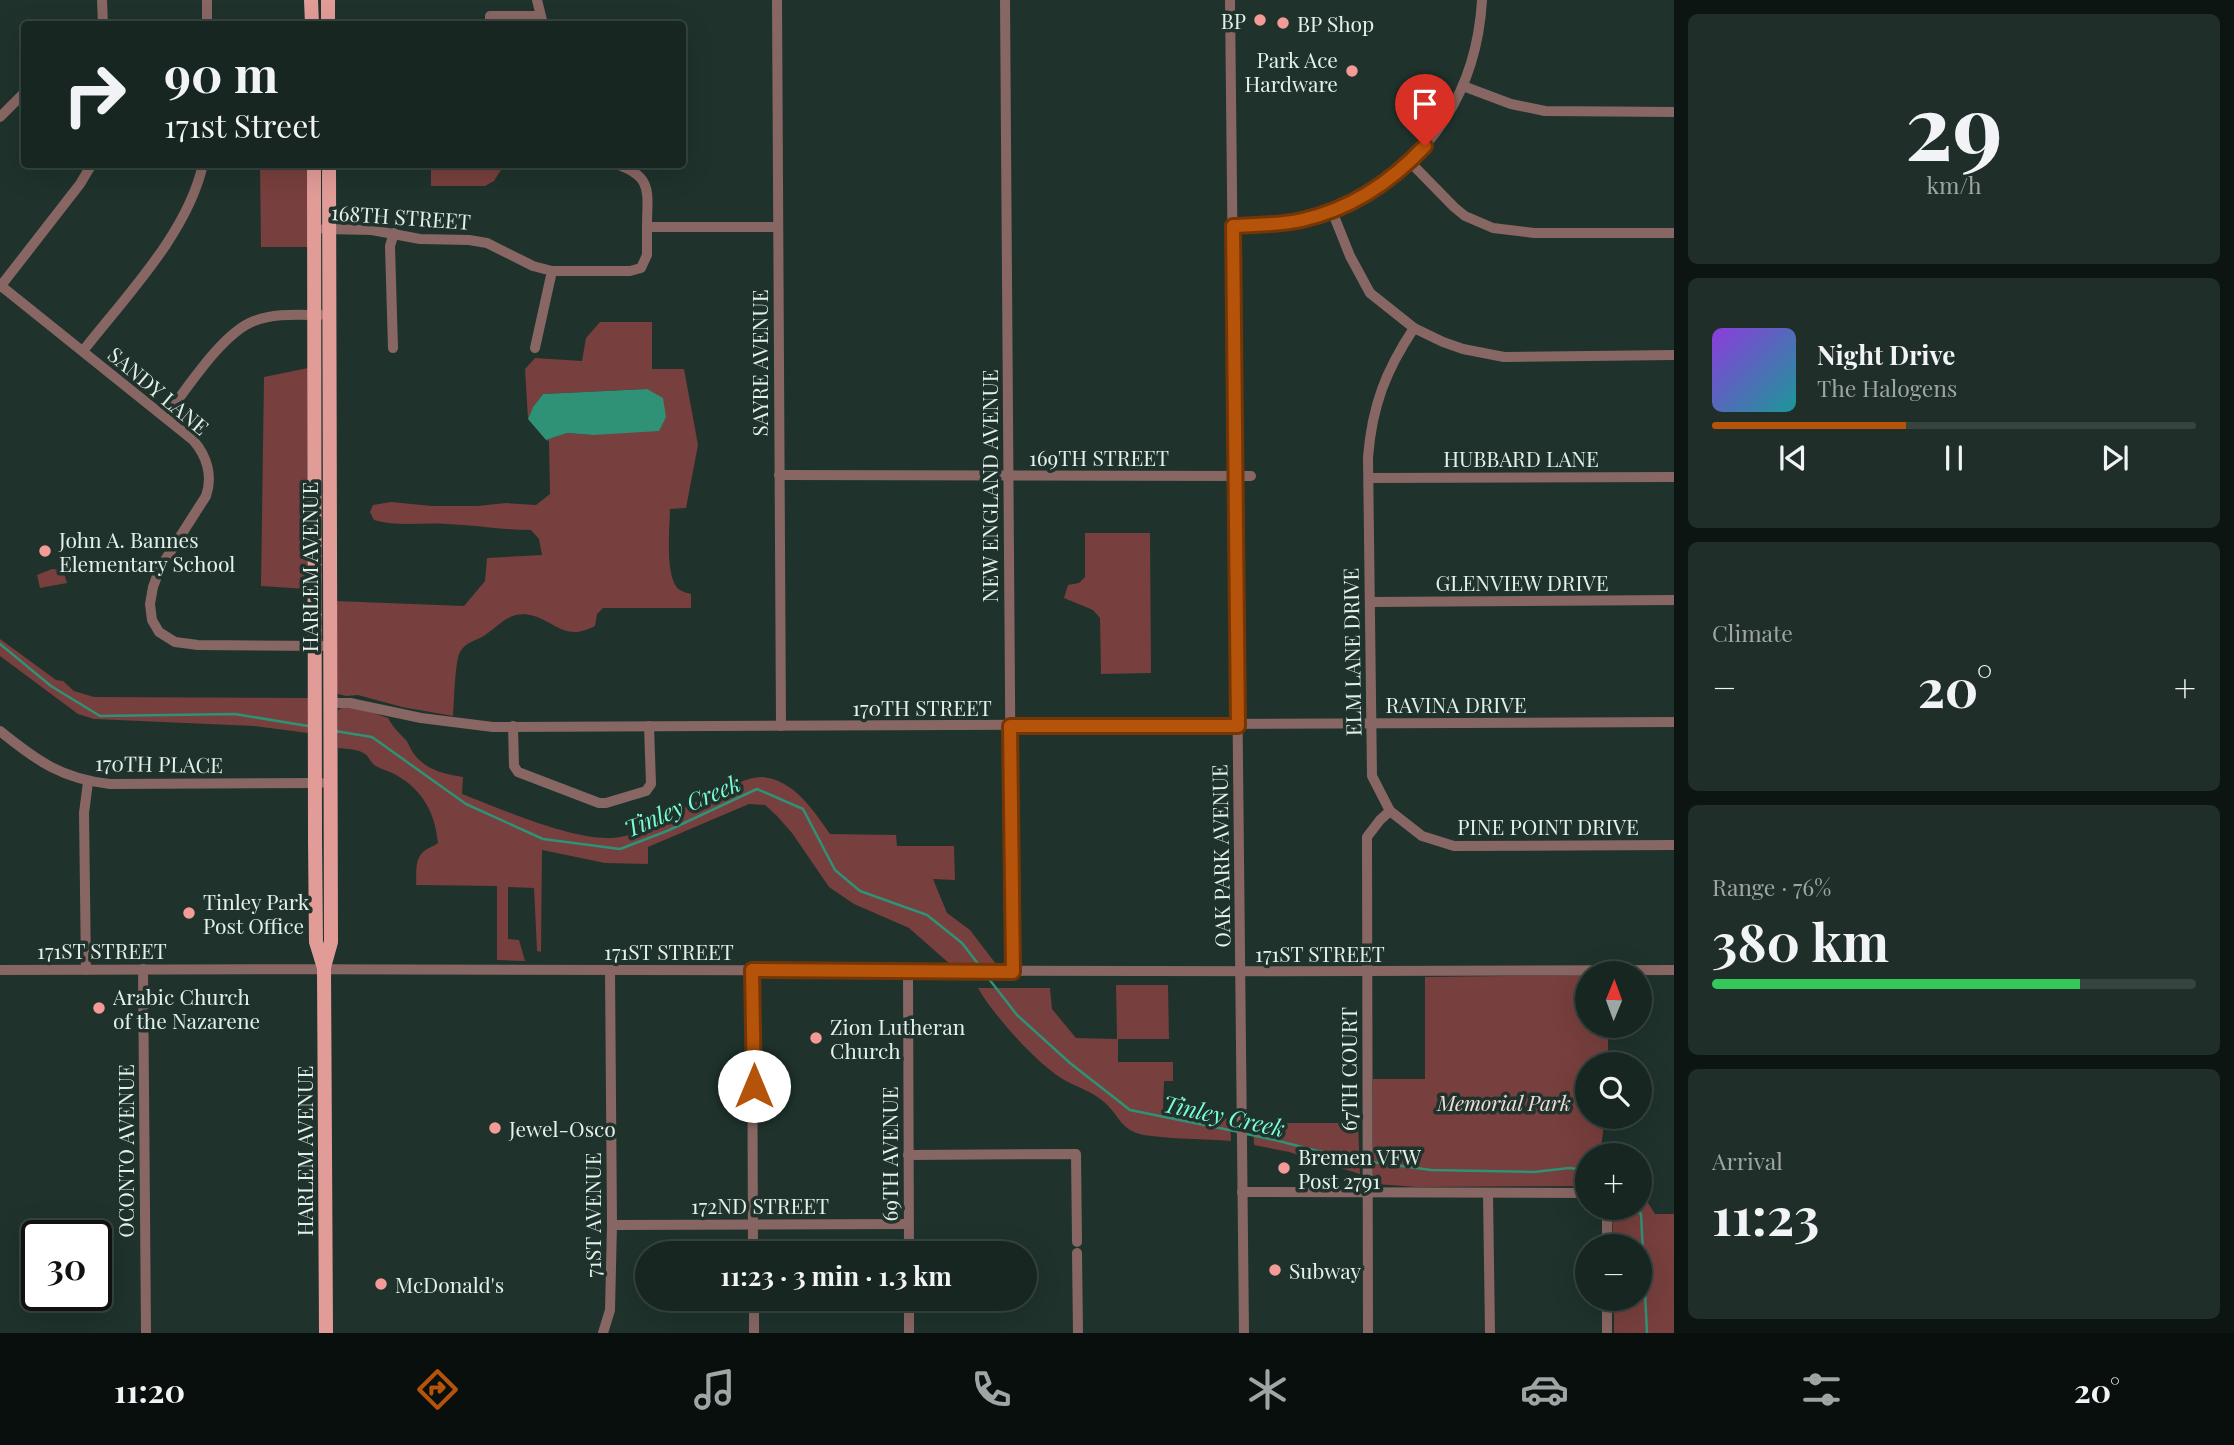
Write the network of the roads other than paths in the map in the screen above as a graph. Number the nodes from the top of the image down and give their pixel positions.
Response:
1 (103, 0) edge
2 (207, 0) edge
3 (311, 0) edge
4 (328, 0) edge
5 (537, 0) edge
6 (777, 0) edge
7 (1005, 0) edge
8 (1230, 0) edge
9 (1482, 0) edge
10 (542, 20) edge
11 (103, 21) edge
12 (207, 21) edge
13 (312, 21) edge
14 (328, 21) edge
15 (490, 21) edge
16 (1463, 86) junction
17 (21, 96) edge
18 (1674, 112) edge
19 (0, 117) edge
20 (1410, 162) junction
21 (90, 168) edge
22 (202, 168) edge
23 (314, 168) edge
24 (329, 168) edge
25 (627, 168) edge
26 (1332, 211) junction
27 (1233, 226) junction
28 (778, 227) junction
29 (647, 228) junction
30 (329, 229) junction
31 (314, 230) junction
32 (394, 233) junction
33 (1674, 233) edge
34 (552, 271) junction
35 (0, 286) edge
36 (314, 315) junction
37 (330, 315) junction
38 (1414, 328) junction
39 (393, 348) dead end
40 (535, 348) dead end
41 (83, 351) junction
42 (1674, 355) edge
43 (165, 417) junction
44 (779, 475) junction
45 (1007, 475) junction
46 (1235, 476) junction
47 (1251, 476) dead end
48 (1674, 477) edge
49 (1369, 478) junction
50 (1674, 600) edge
51 (1370, 602) junction
52 (314, 646) junction
53 (330, 646) junction
54 (331, 702) junction
55 (1674, 722) edge
56 (1370, 724) junction
57 (513, 726) junction
58 (649, 726) junction
59 (781, 726) junction
60 (1010, 726) junction
61 (1238, 726) junction
62 (1, 733) edge
63 (88, 782) junction
64 (315, 783) junction
65 (331, 783) junction
66 (1390, 811) junction
67 (1674, 845) edge
68 (324, 968) junction
69 (143, 969) junction
70 (0, 970) edge
71 (86, 970) junction
72 (610, 970) junction
73 (752, 970) junction
74 (1674, 970) edge
75 (908, 971) junction
76 (1013, 972) junction
77 (1368, 972) junction
78 (1240, 973) junction
79 (908, 1155) junction
80 (1242, 1192) junction
81 (1367, 1193) junction
82 (1488, 1193) junction
83 (1575, 1193) edge
84 (753, 1224) junction
85 (908, 1224) junction
86 (612, 1225) junction
87 (753, 1241) edge
88 (909, 1241) edge
89 (754, 1311) edge
90 (909, 1311) edge
91 (1607, 1311) edge
92 (146, 1333) edge
93 (326, 1333) edge
94 (603, 1333) edge
95 (754, 1333) edge
96 (909, 1333) edge
97 (1078, 1333) edge
98 (1244, 1333) edge
99 (1368, 1333) edge
100 (1490, 1333) edge
101 (1607, 1333) edge

1 - 11 street
2 - 12 street
3 - 13 main road
4 - 14 main road
5 - 10 street
6 - 28 street, SAYRE AVENUE
7 - 45 street, NEW ENGLAND AVENUE
8 - 27 street, OAK PARK AVENUE
9 - 16 street
10 - 15 street
16 - 18 street
16 - 20 street
17 - 19 street
20 - 26 street
20 - 33 street
21 - 35 street
22 - 41 street
23 - 31 main road, HARLEM AVENUE
24 - 30 main road, HARLEM AVENUE
25 - 29 street
26 - 27 street
26 - 38 street
27 - 46 street, OAK PARK AVENUE
28 - 29 street
28 - 44 street, SAYRE AVENUE
29 - 34 street, 168TH STREET
30 - 31 street, 168TH STREET
30 - 32 street, 168TH STREET
30 - 37 main road, HARLEM AVENUE
31 - 36 main road, HARLEM AVENUE
32 - 34 street, 168TH STREET
32 - 39 street
34 - 40 street
35 - 41 street, SANDY LANE
36 - 37 street
36 - 43 street
36 - 52 main road, HARLEM AVENUE
37 - 53 main road, HARLEM AVENUE
38 - 42 street
38 - 49 street, ELM LANE DRIVE
41 - 43 street, SANDY LANE
43 - 52 street, SANDY LANE
44 - 45 street, 169TH STREET
44 - 59 street, SAYRE AVENUE
45 - 46 street, 169TH STREET
45 - 60 street, NEW ENGLAND AVENUE
46 - 47 street, 169TH STREET
46 - 61 street, OAK PARK AVENUE
48 - 49 street, HUBBARD LANE
49 - 51 street, ELM LANE DRIVE
50 - 51 street, GLENVIEW DRIVE
51 - 56 street, ELM LANE DRIVE
52 - 53 street, SANDY LANE
52 - 64 main road, HARLEM AVENUE
53 - 54 main road, HARLEM AVENUE
54 - 57 street, 170TH STREET
54 - 65 main road, HARLEM AVENUE
55 - 56 street, RAVINA DRIVE
56 - 61 street, RAVINA DRIVE
56 - 66 street, ELM LANE DRIVE
57 - 58 street, 170TH STREET
57 - 58 street
58 - 59 street, 170TH STREET
59 - 60 street, 170TH STREET
60 - 61 street, 170TH STREET
60 - 76 street, NEW ENGLAND AVENUE
61 - 78 street, OAK PARK AVENUE
62 - 63 street, 170TH PLACE
63 - 64 street, 170TH PLACE
63 - 71 street
64 - 65 street, 170TH PLACE
64 - 68 main road, HARLEM AVENUE
65 - 68 main road, HARLEM AVENUE
66 - 67 street, PINE POINT DRIVE
66 - 77 street
68 - 69 street, 171ST STREET
68 - 72 street, 171ST STREET
68 - 93 main road, HARLEM AVENUE
69 - 71 street, 171ST STREET
69 - 92 street, OCONTO AVENUE
70 - 71 street, 171ST STREET
72 - 73 street, 171ST STREET
72 - 86 street, 71ST AVENUE
73 - 75 street, 171ST STREET
73 - 84 street
74 - 77 street, 171ST STREET
75 - 76 street, 171ST STREET
75 - 79 street, 69TH AVENUE
76 - 78 street, 171ST STREET
77 - 78 street, 171ST STREET
77 - 81 street, 67TH COURT
78 - 80 street, OAK PARK AVENUE
79 - 85 street, 69TH AVENUE
79 - 97 street
80 - 81 street
80 - 98 street, OAK PARK AVENUE
81 - 82 street
81 - 99 street, 67TH COURT
82 - 83 street
82 - 100 street
84 - 85 street, 172ND STREET
84 - 86 street, 172ND STREET
84 - 87 street
85 - 88 street, 69TH AVENUE
86 - 94 street, 71ST AVENUE
89 - 95 street
90 - 96 street
91 - 101 street

